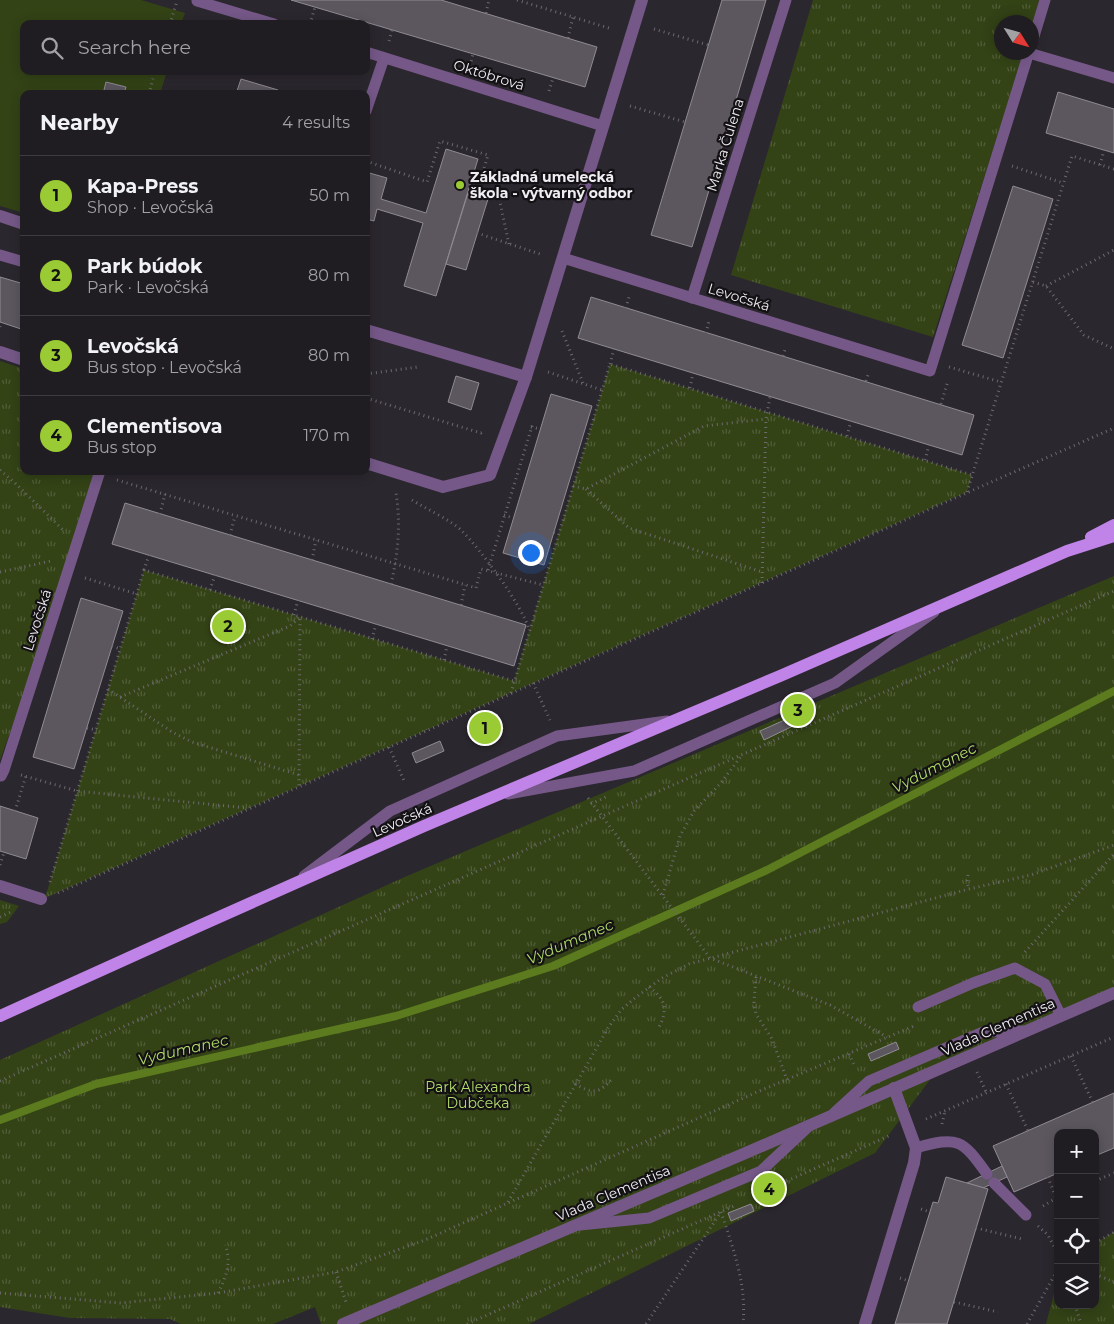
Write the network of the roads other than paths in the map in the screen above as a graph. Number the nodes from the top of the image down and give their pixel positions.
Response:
1 (642, 0) edge
2 (786, 0) edge
3 (1045, 0) edge
4 (197, 1) edge
5 (210, 2) edge
6 (262, 20) edge
7 (1039, 20) edge
8 (370, 53) edge
9 (1039, 56) edge
10 (384, 58) junction
11 (1027, 60) edge
12 (1114, 78) edge
13 (370, 99) edge
14 (603, 126) junction
15 (0, 216) edge
16 (20, 223) edge
17 (0, 255) edge
18 (563, 258) junction
19 (20, 261) edge
20 (692, 298) junction
21 (370, 331) edge
22 (0, 352) edge
23 (20, 359) edge
24 (528, 372) junction
25 (370, 464) edge
26 (99, 475) edge
27 (1114, 524) edge
28 (1114, 536) edge
29 (1067, 551) junction
30 (945, 604) junction
31 (678, 720) junction
32 (2, 773) edge
33 (494, 797) junction
34 (294, 884) junction
35 (0, 886) edge
36 (43, 898) road end
37 (1114, 993) edge
38 (918, 1007) dead end
39 (0, 1016) edge
40 (1061, 1016) junction
41 (1025, 1031) junction
42 (894, 1088) junction
43 (831, 1116) junction
44 (811, 1124) junction
45 (916, 1148) junction
46 (986, 1174) dead end
47 (994, 1183) dead end
48 (1026, 1215) road end
49 (575, 1226) junction
50 (348, 1322) edge
51 (865, 1324) edge

1 - 14 street
2 - 20 lane, Marka Čulena
3 - 7 lane
4 - 5 lane
5 - 6 lane
8 - 10 lane, Októbrová
9 - 12 lane
10 - 13 lane
10 - 14 lane, Októbrová
11 - 20 lane, Levočská
14 - 18 street
15 - 16 street
17 - 19 lane
18 - 20 lane, Levočská
18 - 24 street
21 - 24 street
22 - 23 street
24 - 25 street
26 - 32 lane, Levočská
27 - 29 main road, Levočská
28 - 29 main road, Levočská
29 - 30 main road, Levočská
30 - 31 main road, Levočská
30 - 33 lane
31 - 33 main road, Levočská
31 - 34 lane
33 - 34 main road, Levočská
34 - 39 main road, Levočská
35 - 36 street
37 - 40 street, Vlada Clementisa
38 - 40 lane
40 - 41 street, Vlada Clementisa
41 - 42 street, Vlada Clementisa
41 - 43 lane
42 - 43 street, Vlada Clementisa
42 - 45 street
43 - 44 street, Vlada Clementisa
44 - 49 street, Vlada Clementisa
44 - 49 lane
45 - 46 lane
45 - 51 street
47 - 48 lane
49 - 50 street, Vlada Clementisa

